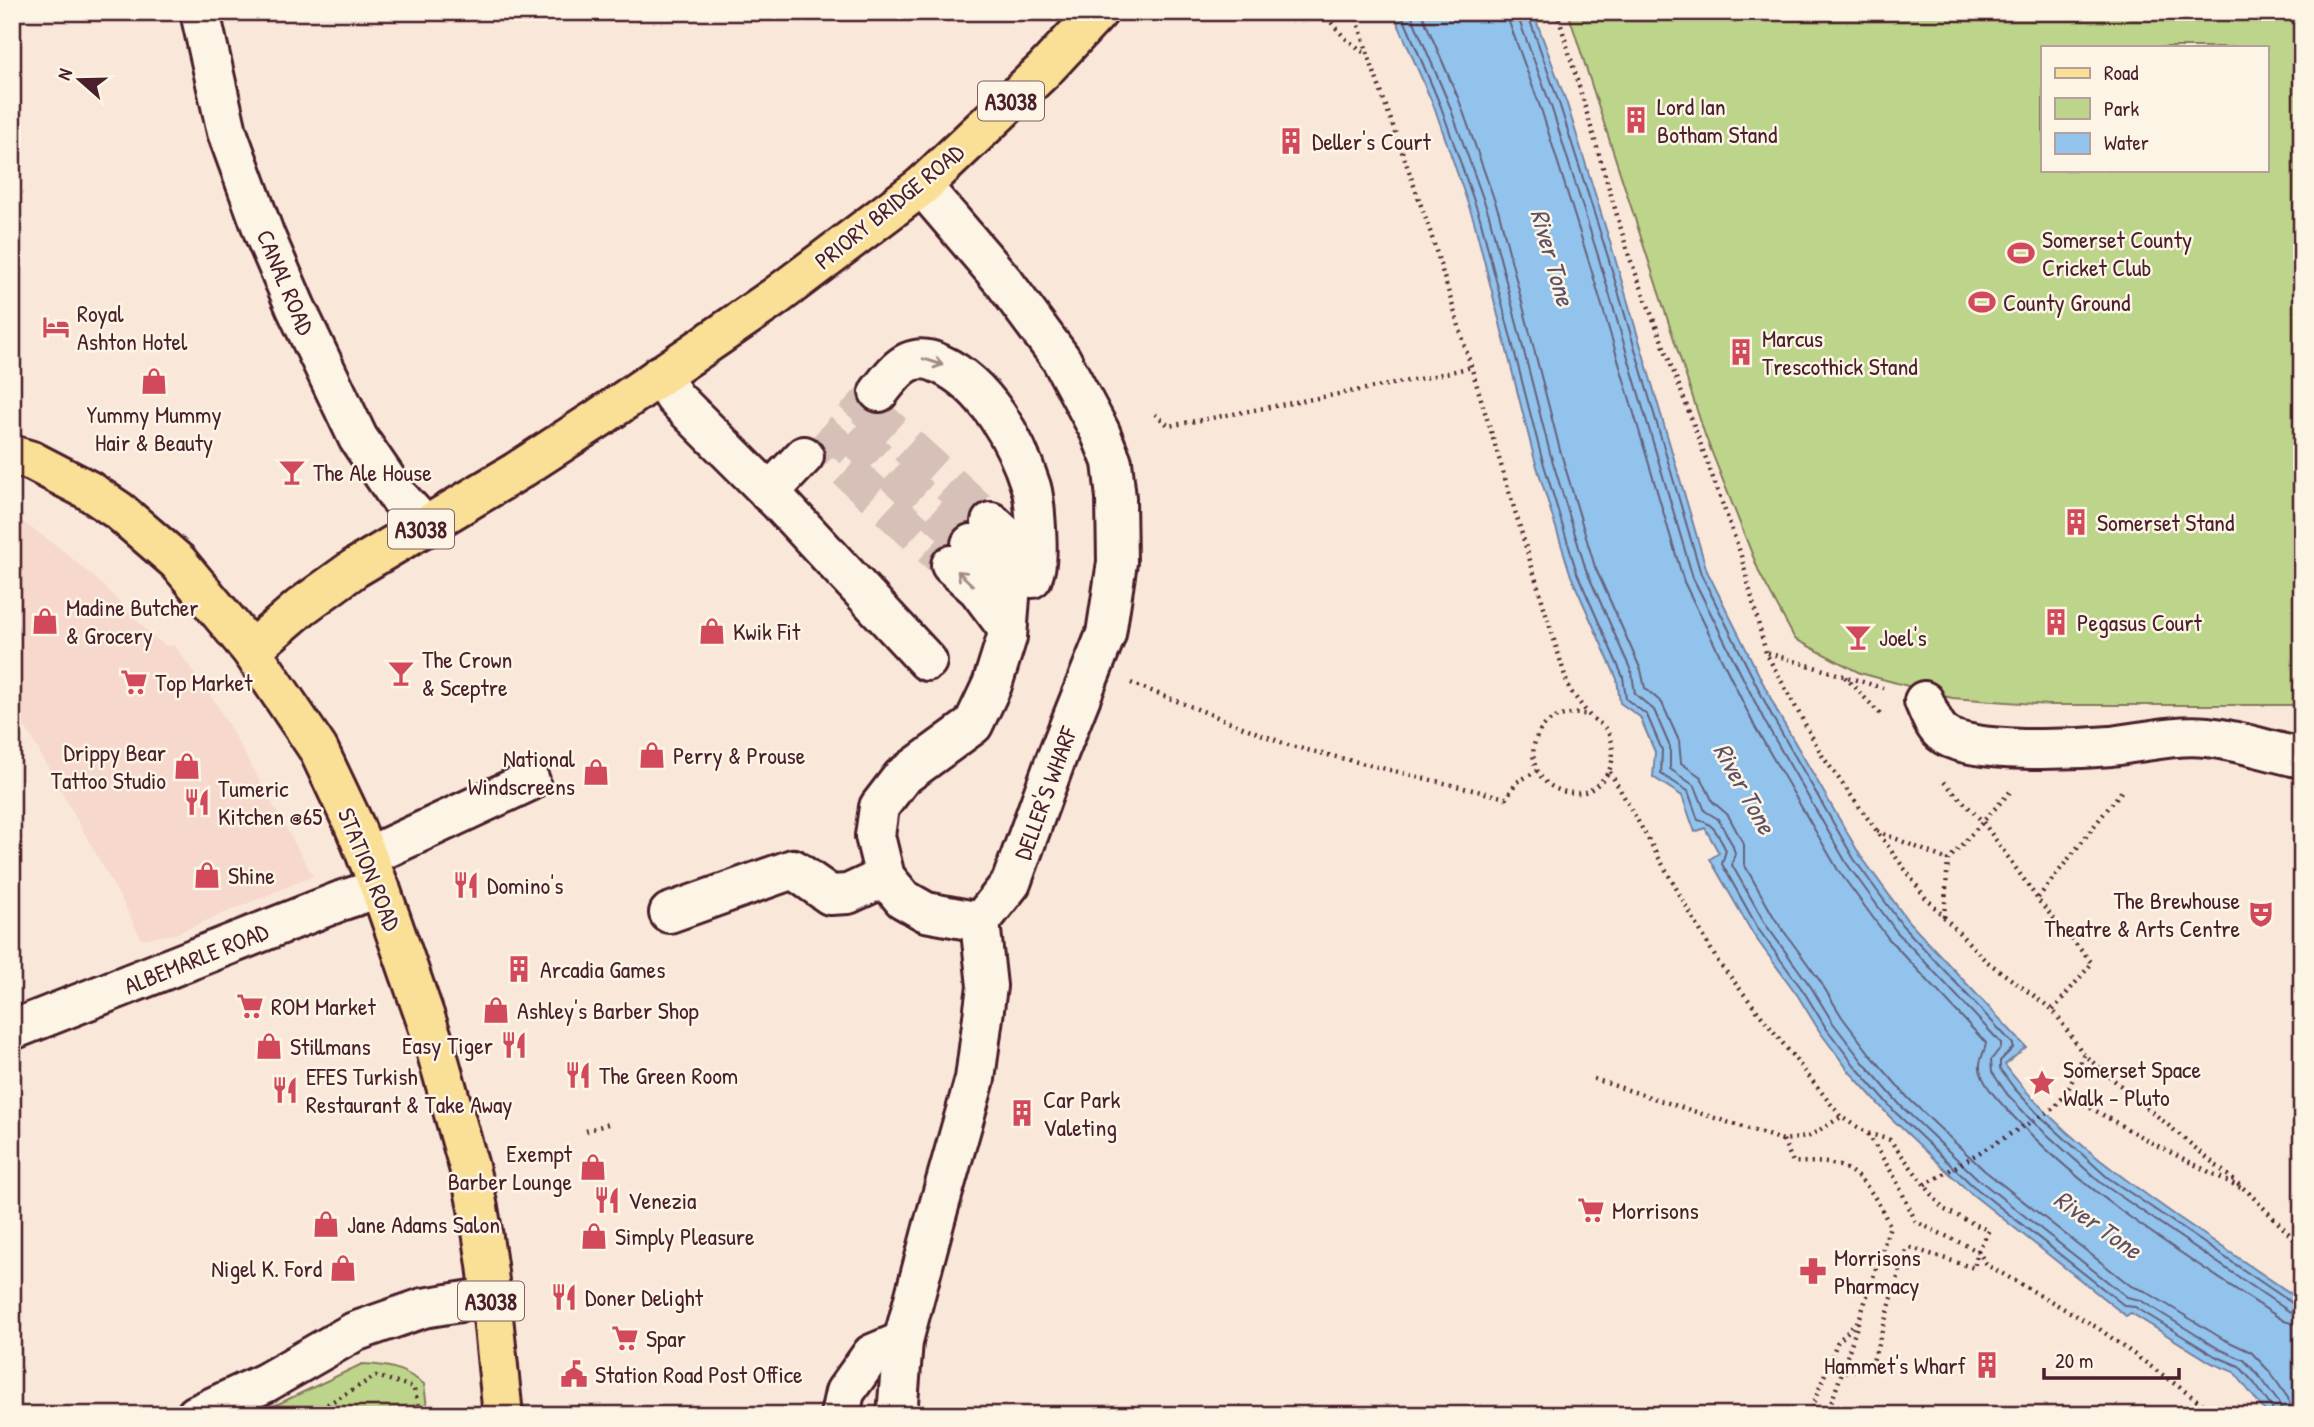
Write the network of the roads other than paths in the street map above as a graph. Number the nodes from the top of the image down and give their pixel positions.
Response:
1 (200, 12) edge
2 (1098, 12) edge
3 (922, 186) junction
4 (660, 375) junction
5 (879, 392) tunnel mouth
6 (12, 455) edge
7 (808, 460) dead end
8 (774, 498) junction
9 (426, 527) junction
10 (971, 544) tunnel mouth
11 (1008, 630) junction
12 (251, 650) junction
13 (927, 661) dead end
14 (1924, 701) dead end
15 (2302, 758) edge
16 (530, 780) dead end
17 (373, 872) junction
18 (885, 877) junction
19 (669, 913) dead end
20 (980, 922) junction
21 (12, 1030) edge
22 (491, 1297) junction
23 (903, 1341) junction
24 (196, 1415) edge
25 (503, 1415) edge
26 (840, 1415) edge
27 (897, 1415) edge

1 - 9 street, CANAL ROAD
2 - 3 main road, PRIORY BRIDGE ROAD / A3038
3 - 4 main road, PRIORY BRIDGE ROAD / A3038
3 - 20 street, DELLER'S WHARF
4 - 8 street
4 - 9 main road, PRIORY BRIDGE ROAD / A3038
5 -> 11 street
6 - 12 main road, STATION ROAD / A3038
7 - 8 street
8 - 13 street
9 - 12 main road, PRIORY BRIDGE ROAD / A3038
11 -> 10 street
11 - 18 street
12 - 17 main road, STATION ROAD / A3038
14 - 15 street
16 - 17 street, ALBEMARLE ROAD
17 - 21 street, ALBEMARLE ROAD
17 - 22 main road, STATION ROAD / A3038
18 - 19 street
18 - 20 street
20 - 23 street
22 - 24 street
22 - 25 main road, STATION ROAD / A3038
23 - 26 street
23 - 27 street

